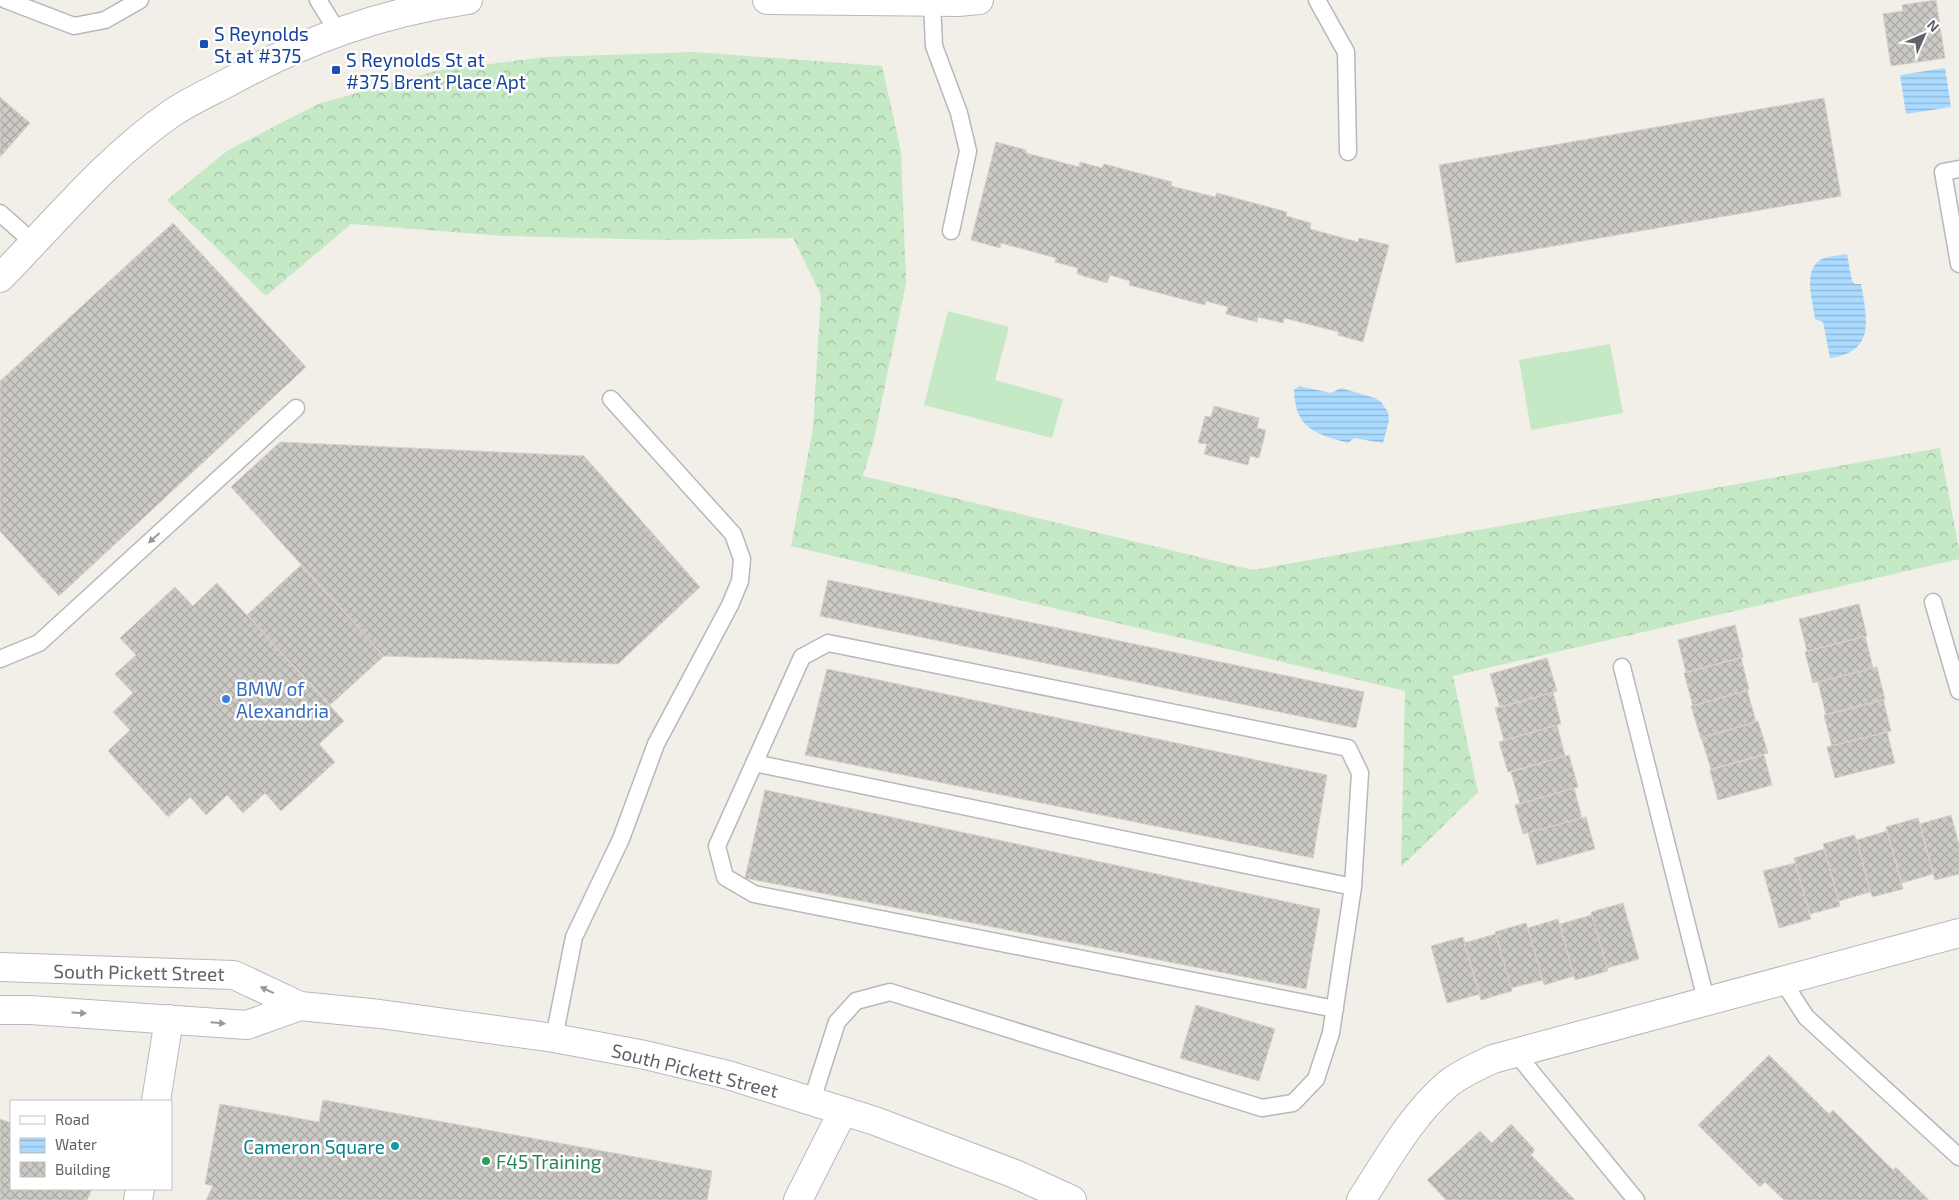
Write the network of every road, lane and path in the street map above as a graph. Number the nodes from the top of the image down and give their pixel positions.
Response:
1 (6, 0) edge
2 (140, 0) edge
3 (318, 0) edge
4 (468, 0) edge
5 (766, 0) edge
6 (979, 0) edge
7 (1317, 0) edge
8 (932, 2) junction
9 (338, 32) junction
10 (1348, 152) dead end
11 (1959, 169) edge
12 (0, 214) edge
13 (951, 231) dead end
14 (34, 243) junction
15 (1959, 264) edge
16 (0, 278) edge
17 (611, 399) dead end
18 (296, 408) dead end
19 (1933, 602) dead end
20 (0, 659) edge
21 (1622, 667) dead end
22 (1959, 691) edge
23 (754, 763) junction
24 (1353, 887) junction
25 (1959, 933) edge
26 (0, 959) edge
27 (0, 967) edge
28 (27, 970) junction
29 (1782, 980) junction
30 (1706, 1000) junction
31 (300, 1006) junction
32 (1335, 1009) junction
33 (0, 1010) edge
34 (169, 1019) junction
35 (554, 1038) junction
36 (1514, 1052) junction
37 (156, 1100) edge
38 (812, 1100) junction
39 (844, 1111) junction
40 (1959, 1157) edge
41 (798, 1200) edge
42 (1072, 1200) edge
43 (1361, 1200) edge
44 (1636, 1200) edge

1 - 2 lane
3 - 9 lane
4 - 9 street
5 - 8 street
6 - 8 street
7 - 10 lane
8 - 13 lane
9 - 14 street
11 - 15 lane
12 - 14 lane
14 - 16 street
17 - 35 lane
18 -> 20 lane
19 - 22 lane
21 - 30 lane
23 - 24 lane
23 - 24 lane
23 - 32 lane
24 - 32 lane
25 - 29 street
26 - 28 street
27 - 28 street, South Pickett Street
31 -> 28 street, South Pickett Street
29 - 30 street
29 - 40 lane
30 - 36 street
34 -> 31 street, South Pickett Street
31 - 35 street, South Pickett Street
32 - 38 lane
33 -> 34 street, South Pickett Street
34 - 37 street
35 - 38 street, South Pickett Street
36 - 43 street
36 - 44 lane
38 - 39 street, South Pickett Street
39 - 41 street
39 - 42 street, South Pickett Street

